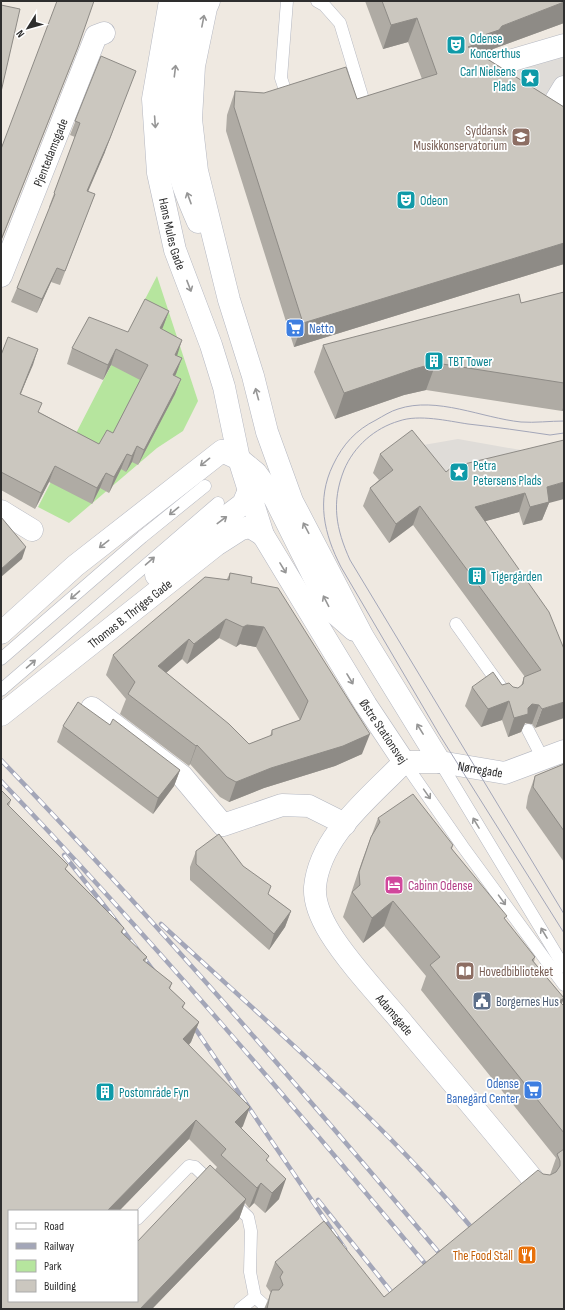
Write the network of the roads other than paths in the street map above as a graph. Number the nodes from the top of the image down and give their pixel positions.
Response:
1 (170, 1) edge
2 (191, 1) edge
3 (209, 1) edge
4 (288, 1) edge
5 (317, 1) edge
6 (104, 33) dead end
7 (564, 45) edge
8 (502, 81) edge
9 (564, 87) edge
10 (530, 98) edge
11 (288, 99) edge
12 (366, 106) edge
13 (557, 114) edge
14 (1, 276) edge
15 (229, 300) junction
16 (267, 432) junction
17 (239, 459) junction
18 (252, 483) junction
19 (205, 486) dead end
20 (218, 503) dead end
21 (1, 511) edge
22 (32, 530) dead end
23 (263, 535) junction
24 (125, 616) junction
25 (456, 624) dead end
26 (1, 633) edge
27 (363, 637) junction
28 (1, 659) edge
29 (1, 690) edge
30 (510, 699) edge
31 (92, 708) dead end
32 (1, 715) edge
33 (528, 730) edge
34 (564, 751) edge
35 (543, 759) junction
36 (404, 762) junction
37 (440, 762) junction
38 (346, 824) junction
39 (562, 977) edge
40 (539, 1187) edge
41 (138, 1218) edge
42 (255, 1297) junction
43 (267, 1308) edge
44 (240, 1309) edge

1 -> 17 street, Hans Mules Gade
15 -> 2 street
15 -> 3 street
4 - 11 lane
5 - 12 lane
6 - 14 street, Pjentedamsgade
7 - 8 street
9 - 13 street
10 - 13 street
16 -> 15 street
16 - 18 street
27 -> 16 street, Østre Stationsvej
17 - 18 street, Østre Stationsvej
17 -> 26 street
18 - 23 street, Østre Stationsvej
24 -> 18 street
27 -> 18 street
19 -> 28 lane
29 -> 20 lane
21 - 22 street
23 - 24 street, Thomas B. Thriges Gade
23 -> 36 street, Østre Stationsvej
24 - 32 street, Thomas B. Thriges Gade
25 - 30 lane
37 -> 27 street, Østre Stationsvej
31 - 38 street
33 - 35 lane
34 - 35 street, Nørregade
35 - 37 street, Nørregade
36 - 37 street
36 - 38 street, Adamsgade
36 -> 39 lane, Østre Stationsvej
39 -> 37 lane, Østre Stationsvej
38 - 40 street, Adamsgade
41 - 42 lane
42 - 43 lane
42 - 44 lane

